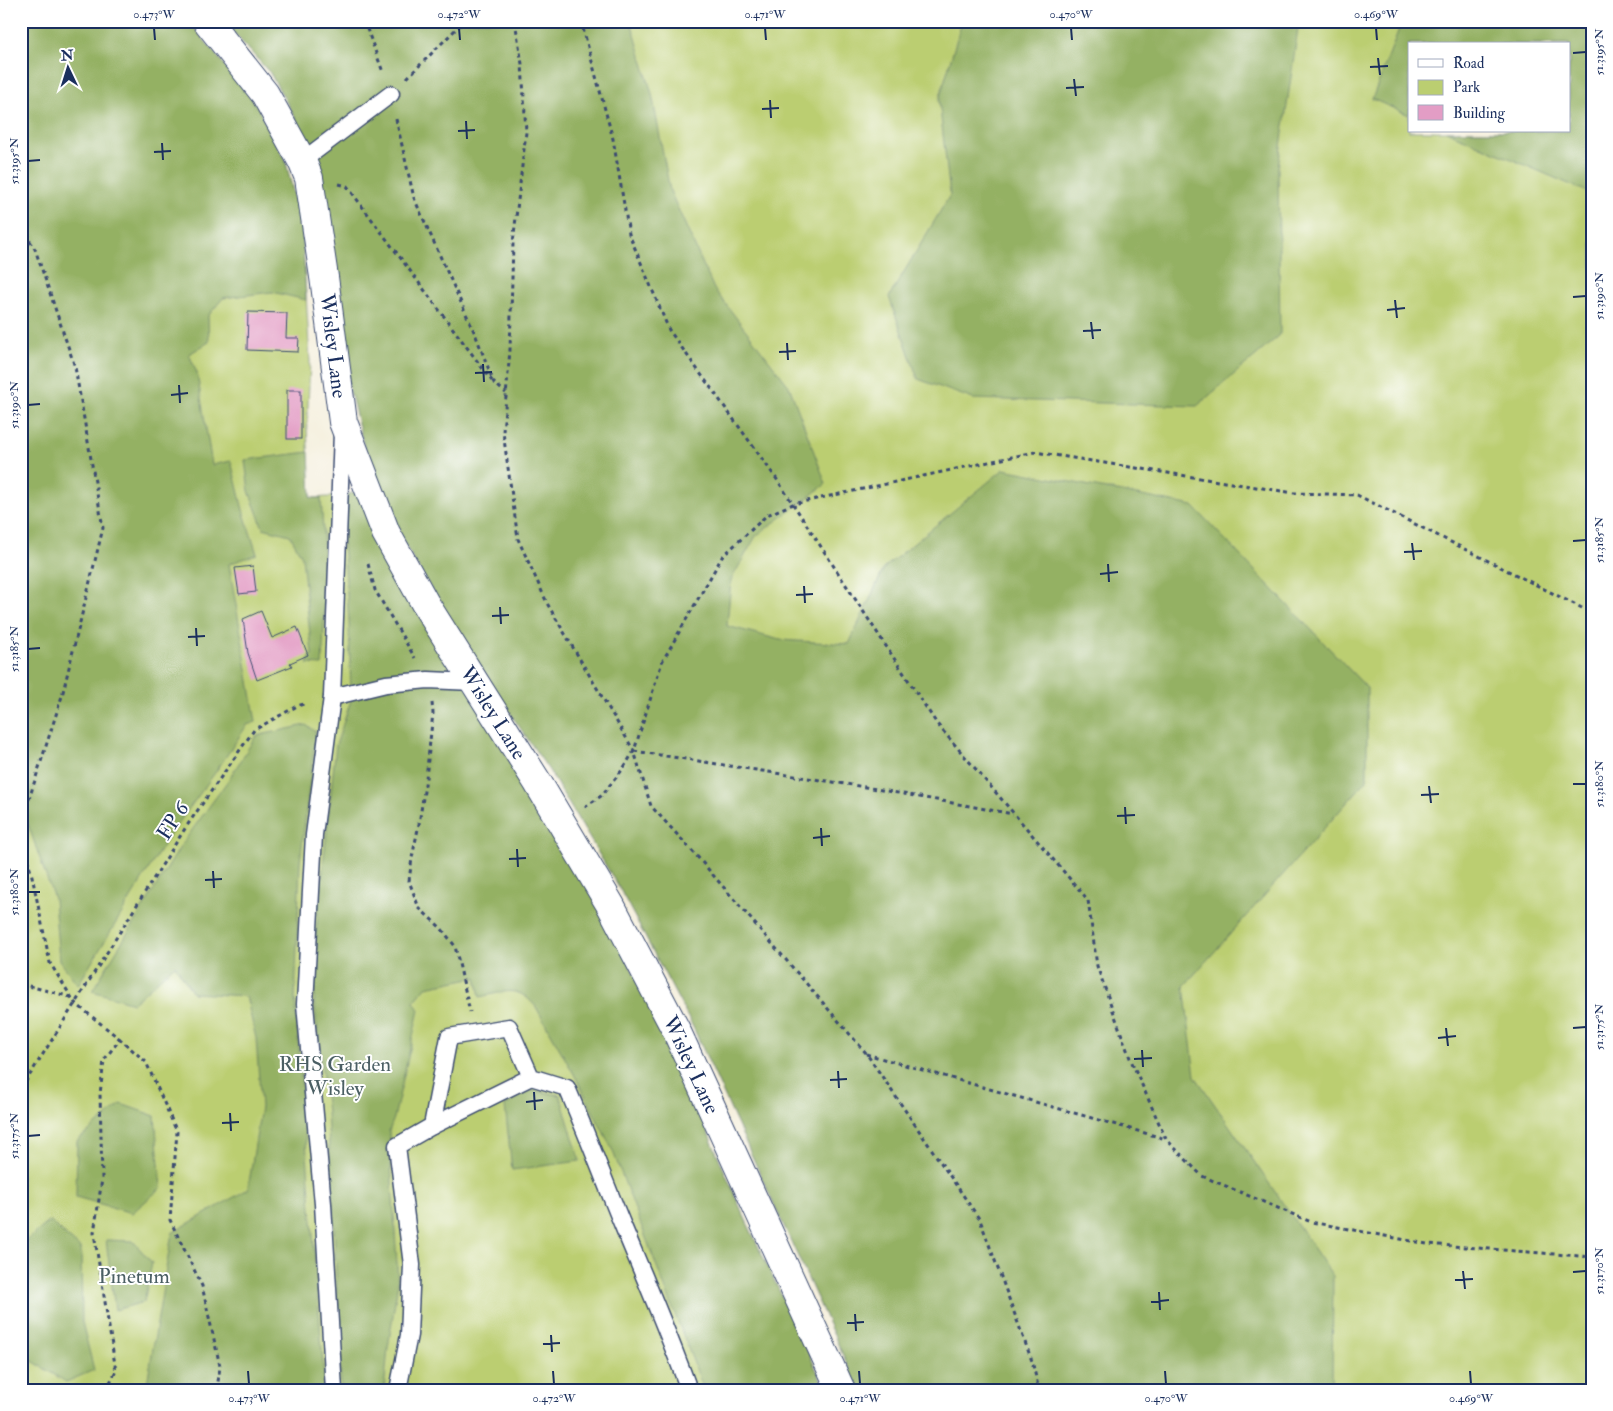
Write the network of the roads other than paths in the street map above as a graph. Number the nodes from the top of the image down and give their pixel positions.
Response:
1 (207, 21) edge
2 (391, 94) road end
3 (305, 170) junction
4 (343, 422) junction
5 (473, 682) junction
6 (332, 697) junction
7 (531, 1077) junction
8 (432, 1126) junction
9 (334, 1390) edge
10 (398, 1390) edge
11 (689, 1390) edge
12 (841, 1390) edge

1 - 3 street, Wisley Lane
2 - 3 lane
3 - 4 street, Wisley Lane
4 - 5 street, Wisley Lane
4 - 6 lane
5 - 6 lane
5 - 12 street, Wisley Lane
6 - 9 lane
7 - 8 lane
7 - 8 lane
7 - 11 lane
8 - 10 lane

